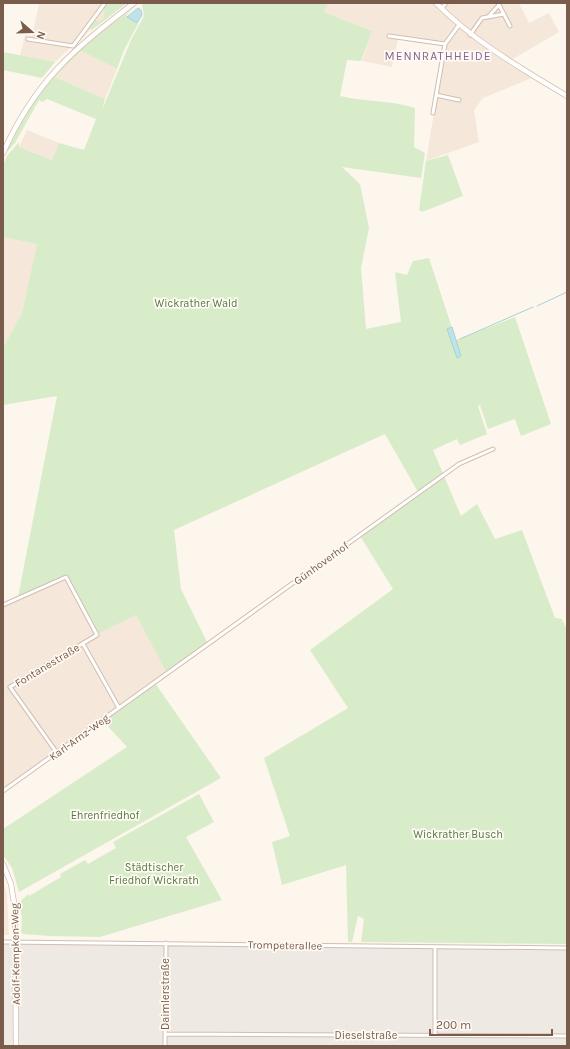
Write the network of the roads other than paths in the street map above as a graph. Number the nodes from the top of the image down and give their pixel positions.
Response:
1 (105, 3) edge
2 (134, 3) edge
3 (436, 3) edge
4 (446, 3) edge
5 (498, 4) edge
6 (442, 8) junction
7 (504, 14) junction
8 (487, 17) junction
9 (459, 25) junction
10 (510, 26) dead end
11 (470, 35) junction
12 (389, 36) dead end
13 (28, 39) dead end
14 (444, 44) junction
15 (436, 96) junction
16 (567, 96) edge
17 (459, 100) dead end
18 (433, 113) dead end
19 (3, 153) edge
20 (493, 449) dead end
21 (3, 605) edge
22 (82, 644) junction
23 (154, 683) joint
24 (119, 708) junction
25 (57, 753) junction
26 (3, 791) edge
27 (3, 864) edge
28 (3, 942) edge
29 (17, 942) junction
30 (166, 943) junction
31 (435, 947) junction
32 (567, 948) edge
33 (165, 1034) junction
34 (435, 1035) junction
35 (567, 1036) edge
36 (16, 1046) edge
37 (165, 1046) edge

1 - 13 street
2 - 19 main road
3 - 6 main road
4 - 6 street
5 - 7 street
5 - 8 street
6 - 9 main road
7 - 8 street
7 - 10 street
8 - 11 street
9 - 11 main road
9 - 14 street
11 - 16 main road
12 - 14 street
14 - 15 street
15 - 17 street
15 - 18 street
20 - 23 street, Günhoverhof
21 - 22 street, Fontanestraße
22 - 24 street
22 - 25 street, Fontanestraße
23 - 24 street, Karl-Arnz-Weg
24 - 25 street, Karl-Arnz-Weg
25 - 26 street, Karl-Arnz-Weg
27 - 29 main road, Adolf-Kempken-Weg
28 - 29 street, Trompeterallee
29 - 30 street, Trompeterallee
29 - 36 main road, Adolf-Kempken-Weg
30 - 31 street, Trompeterallee
30 - 33 street, Daimlerstraße
31 - 32 street, Trompeterallee
31 - 34 street
33 - 34 street, Dieselstraße
33 - 37 street, Daimlerstraße
34 - 35 street, Dieselstraße

